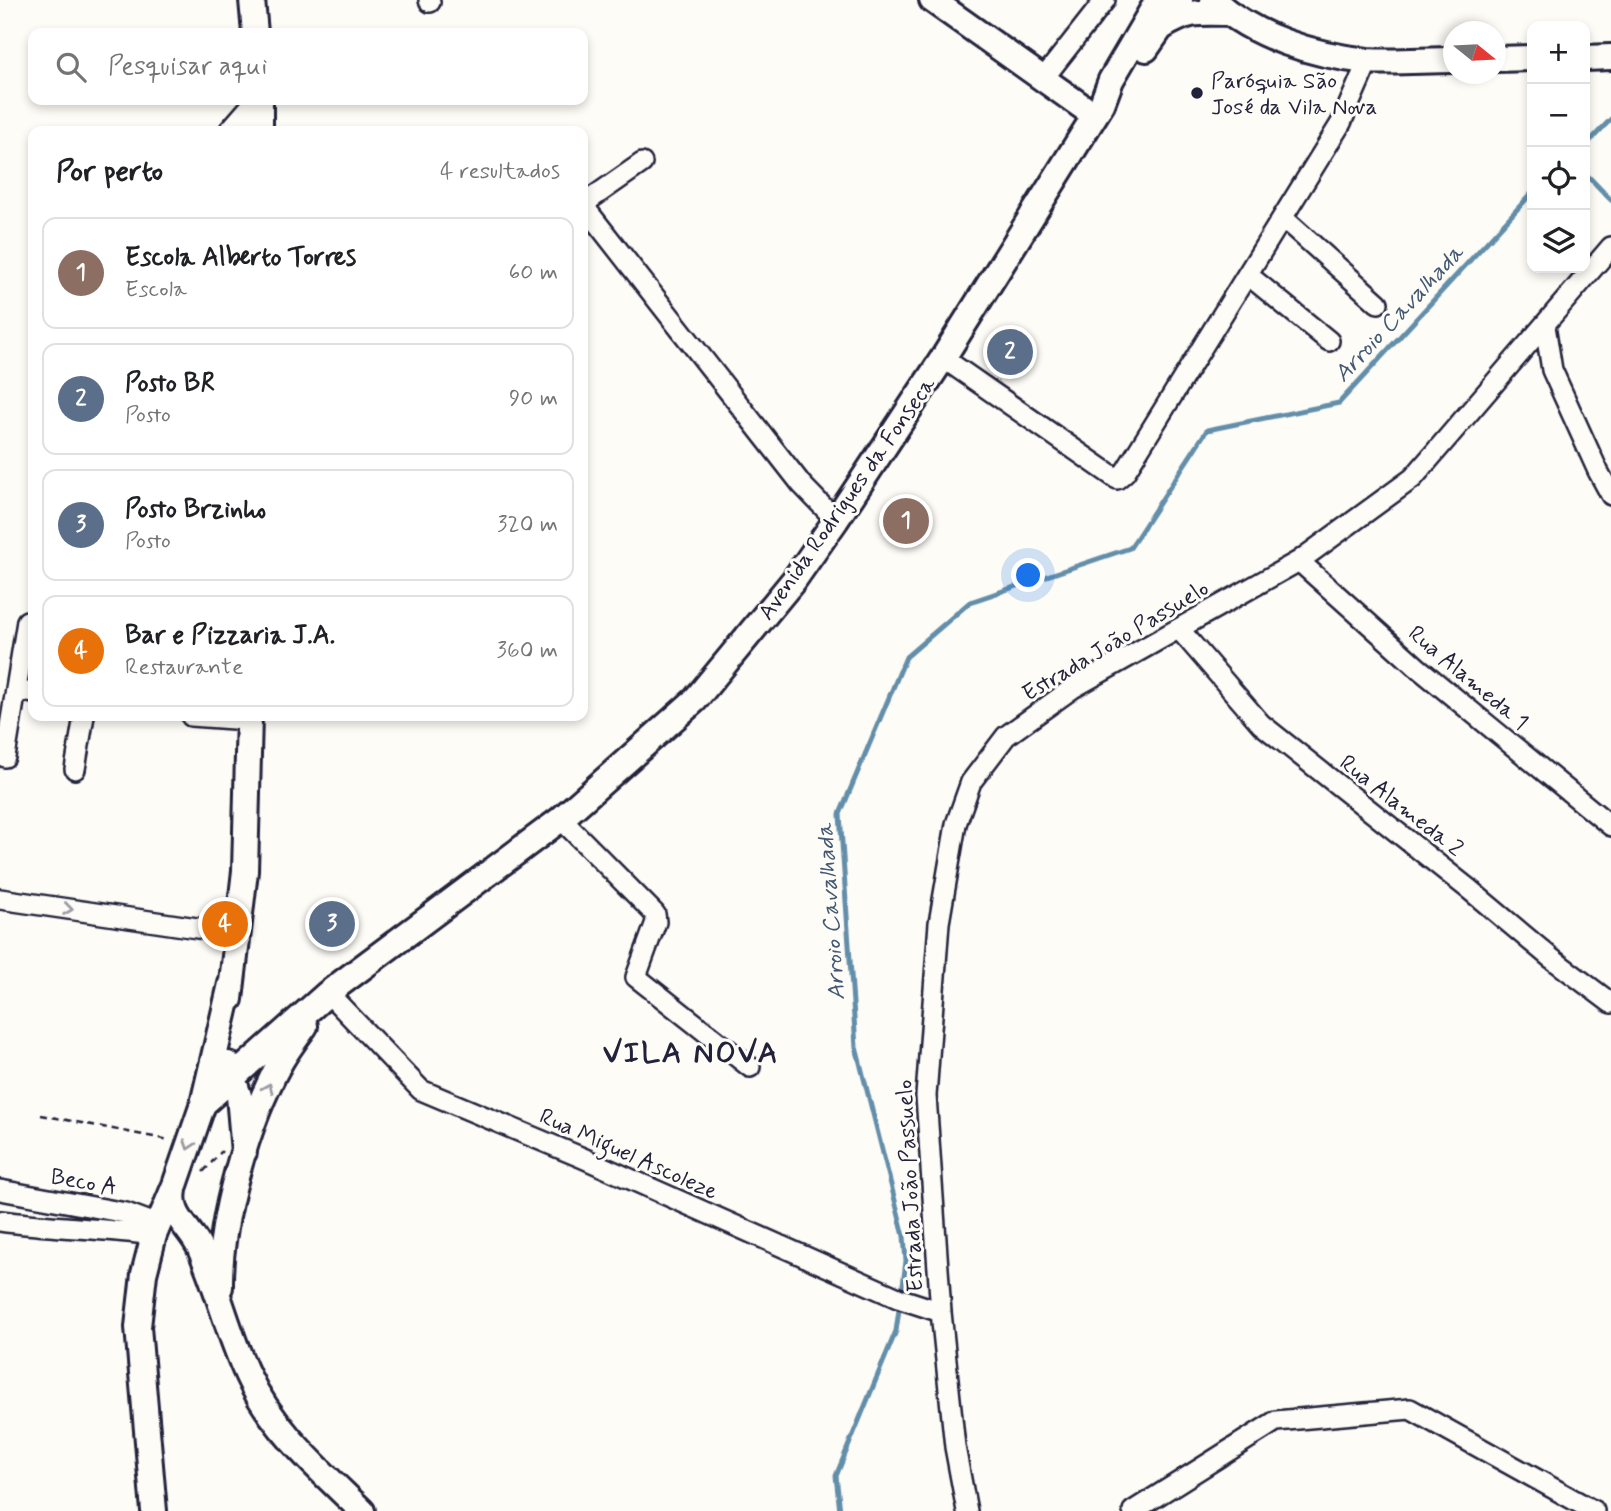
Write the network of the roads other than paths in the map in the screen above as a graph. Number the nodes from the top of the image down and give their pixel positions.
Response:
1 (252, 0) edge
2 (932, 0) edge
3 (1105, 0) edge
4 (1158, 0) edge
5 (1180, 0) edge
6 (1220, 6) edge
7 (255, 28) edge
8 (1160, 28) junction
9 (1611, 57) edge
10 (1527, 58) edge
11 (1590, 58) edge
12 (1506, 59) edge
13 (1443, 60) edge
14 (1368, 61) junction
15 (1043, 79) junction
16 (253, 105) edge
17 (258, 105) edge
18 (1098, 109) junction
19 (234, 126) edge
20 (260, 126) edge
21 (642, 163) dead end
22 (588, 203) edge
23 (588, 212) edge
24 (1283, 218) junction
25 (1611, 247) edge
26 (1248, 275) junction
27 (1378, 303) dead end
28 (1545, 326) junction
29 (1329, 341) dead end
30 (943, 358) junction
31 (1611, 495) edge
32 (836, 520) junction
33 (1298, 561) junction
34 (27, 621) dead end
35 (1179, 629) junction
36 (25, 691) edge
37 (83, 721) edge
38 (249, 721) edge
39 (5, 757) dead end
40 (75, 769) dead end
41 (561, 819) junction
42 (1611, 826) edge
43 (0, 899) edge
44 (238, 934) junction
45 (231, 984) junction
46 (328, 993) junction
47 (1611, 1003) edge
48 (750, 1067) dead end
49 (232, 1077) junction
50 (203, 1104) junction
51 (244, 1152) junction
52 (176, 1185) junction
53 (0, 1190) edge
54 (229, 1202) junction
55 (0, 1221) edge
56 (190, 1231) junction
57 (154, 1236) junction
58 (221, 1305) junction
59 (941, 1312) junction
60 (154, 1511) edge
61 (362, 1511) edge
62 (967, 1511) edge
63 (1133, 1511) edge
64 (1594, 1511) edge

1 - 7 main road
2 - 15 main road
3 - 15 street
4 - 18 main road
5 - 6 main road
5 - 8 main road
6 - 8 main road
6 - 14 main road
8 - 18 main road
9 - 11 main road
10 - 12 main road
13 - 14 main road
14 - 24 street
15 - 18 main road
16 - 19 street
17 - 20 main road
18 - 30 main road, Avenida Rodrigues da Fonseca
21 - 22 street
23 - 32 street
24 - 26 street
24 - 27 street
25 - 28 street, Estrada João Passuelo
26 - 29 street
26 - 30 street
28 - 31 street
28 - 33 street, Estrada João Passuelo
30 - 32 main road, Avenida Rodrigues da Fonseca
32 - 41 main road, Avenida Rodrigues da Fonseca
33 - 35 street, Estrada João Passuelo
33 - 42 street, Rua Alameda 1
34 - 36 street
35 - 47 street, Rua Alameda 2
35 - 59 street, Estrada João Passuelo
36 - 39 street
37 - 40 street
38 - 44 main road
41 - 46 main road, Avenida Rodrigues da Fonseca
41 - 48 street
43 -> 44 street
44 - 45 main road
45 - 49 main road
45 - 50 main road
46 - 49 main road, Avenida Rodrigues da Fonseca
51 -> 46 main road, Avenida Rodrigues da Fonseca
46 - 59 street, Rua Miguel Ascoleze
49 - 50 main road, Avenida Rodrigues da Fonseca
49 - 51 main road
50 -> 52 main road
51 - 54 main road, Avenida Rodrigues da Fonseca
52 - 56 main road
52 - 57 main road
53 - 57 street, Beco A
54 - 56 main road
54 - 58 main road, Avenida Rodrigues da Fonseca
55 - 57 street
56 - 57 main road
56 - 58 main road
57 - 60 main road
58 - 61 main road
59 - 62 street, Estrada João Passuelo
63 - 64 street

